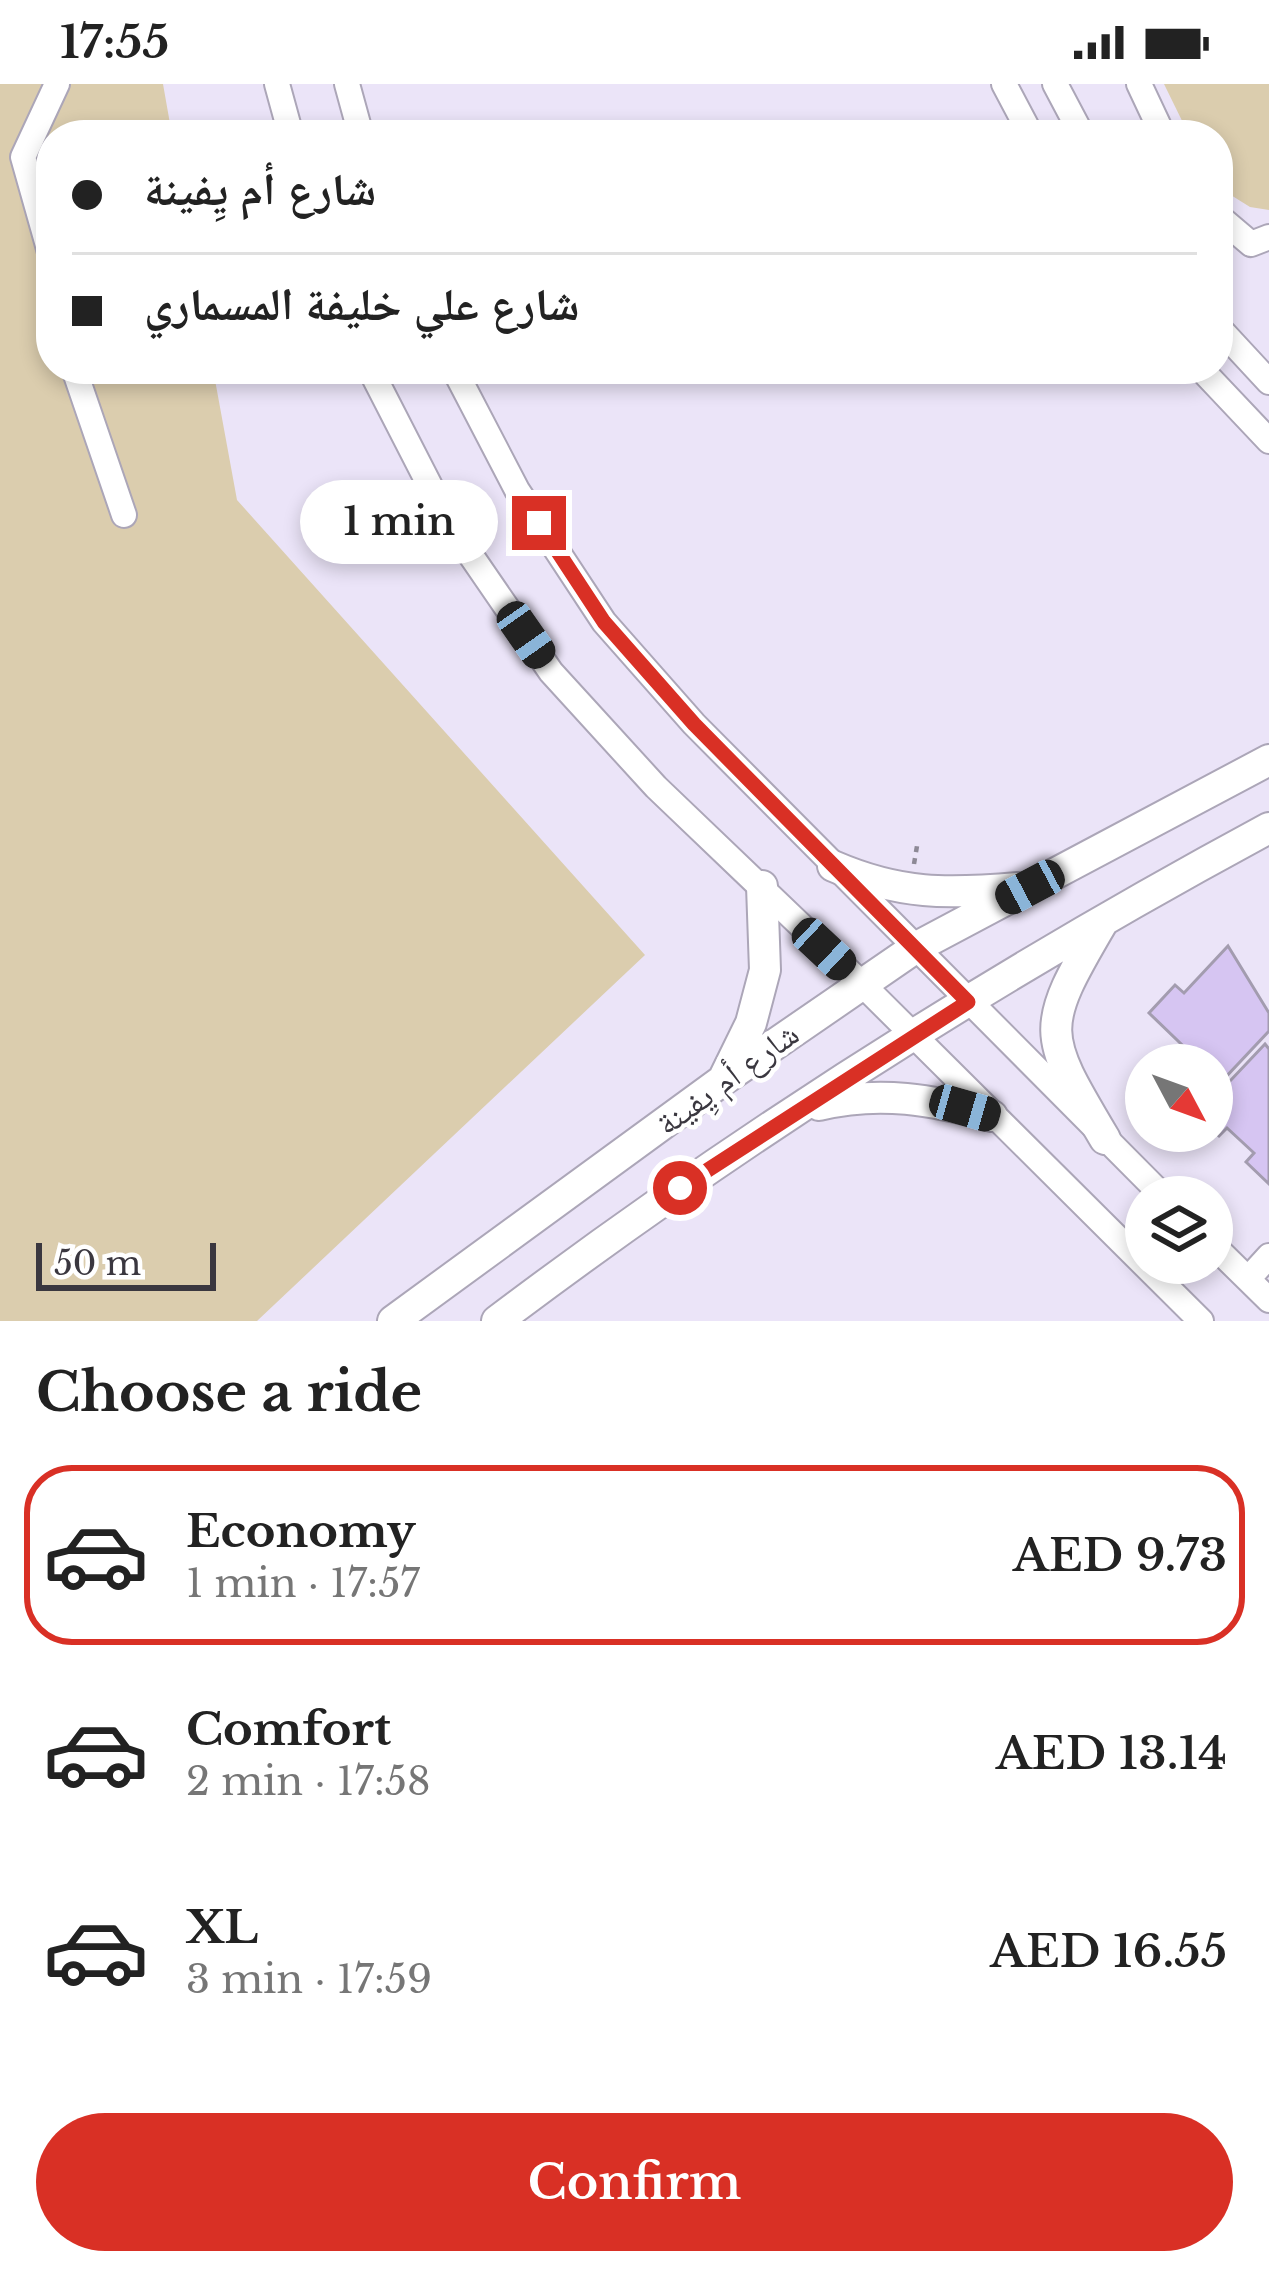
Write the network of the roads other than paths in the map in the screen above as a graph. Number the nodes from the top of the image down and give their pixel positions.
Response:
1 (57, 84) edge
2 (277, 84) edge
3 (346, 84) edge
4 (1004, 84) edge
5 (1055, 84) edge
6 (1139, 84) edge
7 (40, 120) edge
8 (287, 120) edge
9 (357, 120) edge
10 (1023, 120) edge
11 (1074, 120) edge
12 (1156, 120) edge
13 (36, 129) edge
14 (36, 203) edge
15 (1233, 229) edge
16 (1269, 237) edge
17 (1233, 343) edge
18 (1269, 382) edge
19 (79, 384) edge
20 (378, 384) edge
21 (462, 384) edge
22 (1215, 384) edge
23 (1269, 442) edge
24 (124, 515) dead end
25 (1269, 760) edge
26 (1269, 828) edge
27 (833, 866) junction
28 (762, 886) junction
29 (1030, 887) junction
30 (1106, 916) junction
31 (915, 948) junction
32 (861, 983) junction
33 (968, 1002) junction
34 (914, 1036) junction
35 (723, 1080) junction
36 (796, 1111) junction
37 (992, 1116) junction
38 (1105, 1139) junction
39 (1143, 1176) edge
40 (1269, 1256) edge
41 (1233, 1264) edge
42 (1248, 1279) junction
43 (1269, 1300) edge
44 (393, 1321) edge
45 (496, 1321) edge
46 (1201, 1321) edge

1 - 7 street
2 - 8 street
3 - 9 street
4 - 10 street
5 - 11 street
6 - 12 street
13 - 14 street
15 - 16 street
17 - 18 street
19 - 24 street
20 - 28 street
21 - 27 street
22 - 23 street
25 - 29 main road, شارع أم يِفينة
26 - 30 main road, شارع أم يِفينة
27 - 29 main road
27 - 31 street
28 - 32 street
28 - 35 main road
29 - 31 main road, شارع أم يِفينة
30 - 33 main road, شارع أم يِفينة
30 - 38 main road
31 - 32 main road, شارع أم يِفينة
31 - 33 street
32 - 34 street
32 - 35 main road, شارع أم يِفينة
33 - 34 main road, شارع أم يِفينة
33 - 38 street
34 - 36 main road, شارع أم يِفينة
34 - 37 street
35 - 44 main road, شارع أم يِفينة
36 - 37 main road
36 - 45 main road, شارع أم يِفينة
37 - 46 street
38 - 39 street
40 - 42 street
41 - 42 street
42 - 43 street

